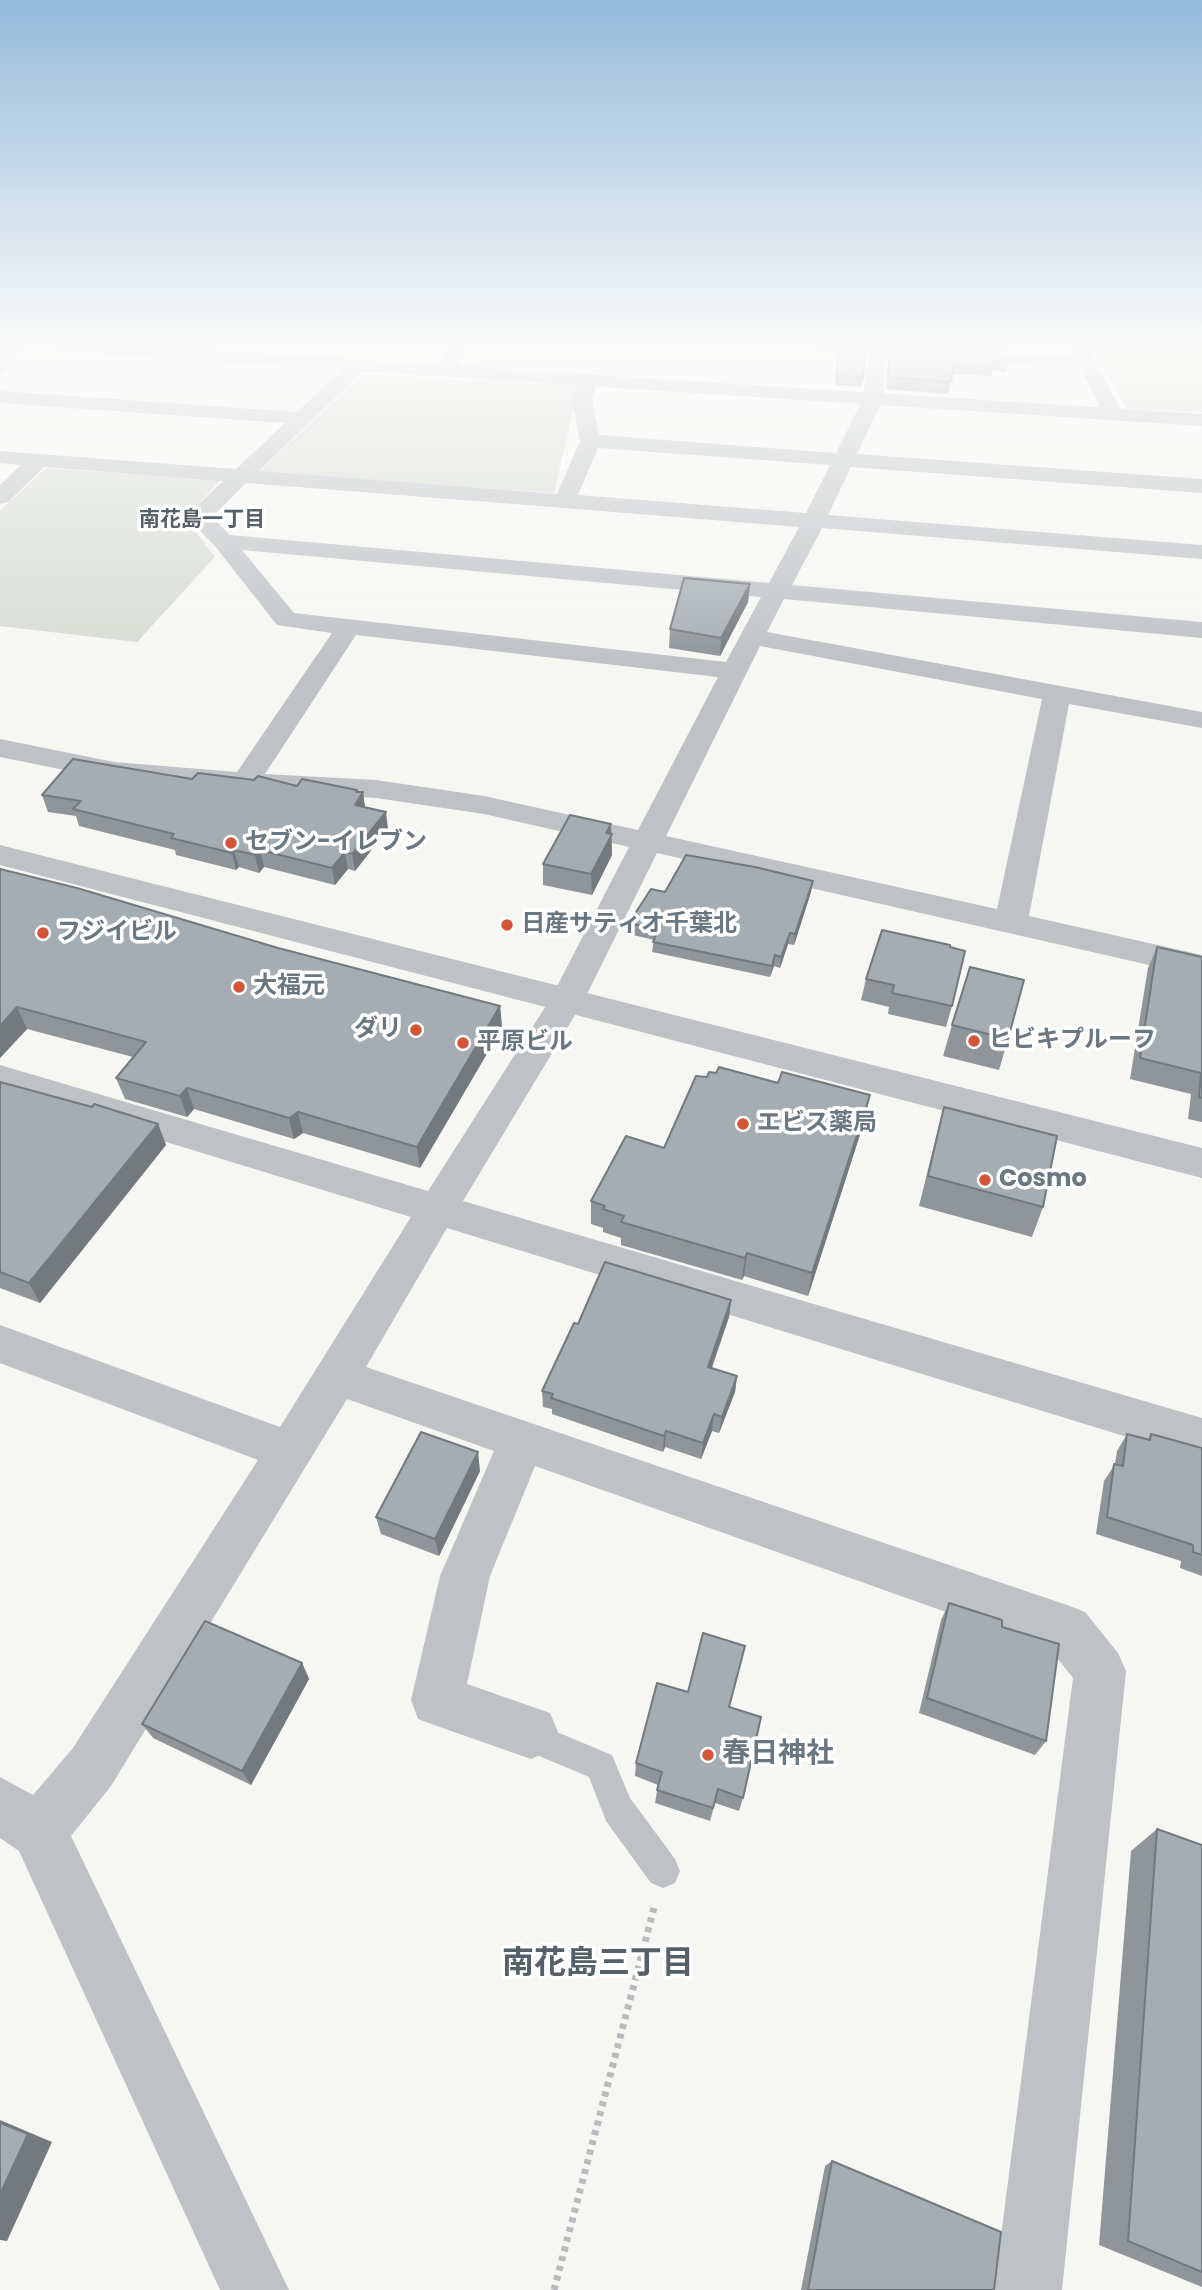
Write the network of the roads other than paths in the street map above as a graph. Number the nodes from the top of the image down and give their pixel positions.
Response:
1 (265, 453) edge
2 (585, 453) edge
3 (756, 453) edge
4 (845, 453) edge
5 (0, 457) edge
6 (842, 459) junction
7 (39, 460) junction
8 (241, 476) junction
9 (1202, 486) edge
10 (0, 497) edge
11 (565, 501) junction
12 (814, 521) junction
13 (223, 541) junction
14 (1202, 552) edge
15 (776, 592) junction
16 (349, 627) junction
17 (1202, 630) edge
18 (743, 654) junction
19 (1057, 694) junction
20 (1202, 720) edge
21 (0, 748) edge
22 (245, 782) junction
23 (650, 842) junction
24 (0, 855) edge
25 (1011, 923) junction
26 (1202, 966) edge
27 (567, 1000) junction
28 (0, 1078) edge
29 (1202, 1163) edge
30 (438, 1208) junction
31 (0, 1344) edge
32 (337, 1376) junction
33 (1202, 1439) edge
34 (522, 1440) junction
35 (289, 1451) junction
36 (531, 1732) joint
37 (19, 1818) edge
38 (663, 1871) road end
39 (256, 2290) edge
40 (1028, 2290) edge

1 - 8 street
2 - 11 street
3 - 6 street
4 - 6 street
5 - 7 street
6 - 9 street
6 - 12 street
7 - 8 street
7 - 10 street
8 - 11 street
8 - 13 street
11 - 12 street
12 - 14 street
12 - 15 street
13 - 15 street
13 - 16 street
15 - 17 street
15 - 18 street
16 - 18 street
16 - 22 street
18 - 19 street
18 - 23 street
19 - 20 street
19 - 25 street
21 - 22 street
22 - 23 street
23 - 25 street
23 - 27 street
24 - 27 street
25 - 26 street
27 - 29 street
27 - 30 street
28 - 30 street
30 - 32 street
30 - 33 street
31 - 35 street
32 - 34 street
32 - 35 street
34 - 36 street
34 - 40 street
35 - 37 street
36 - 38 lane
37 - 39 street

